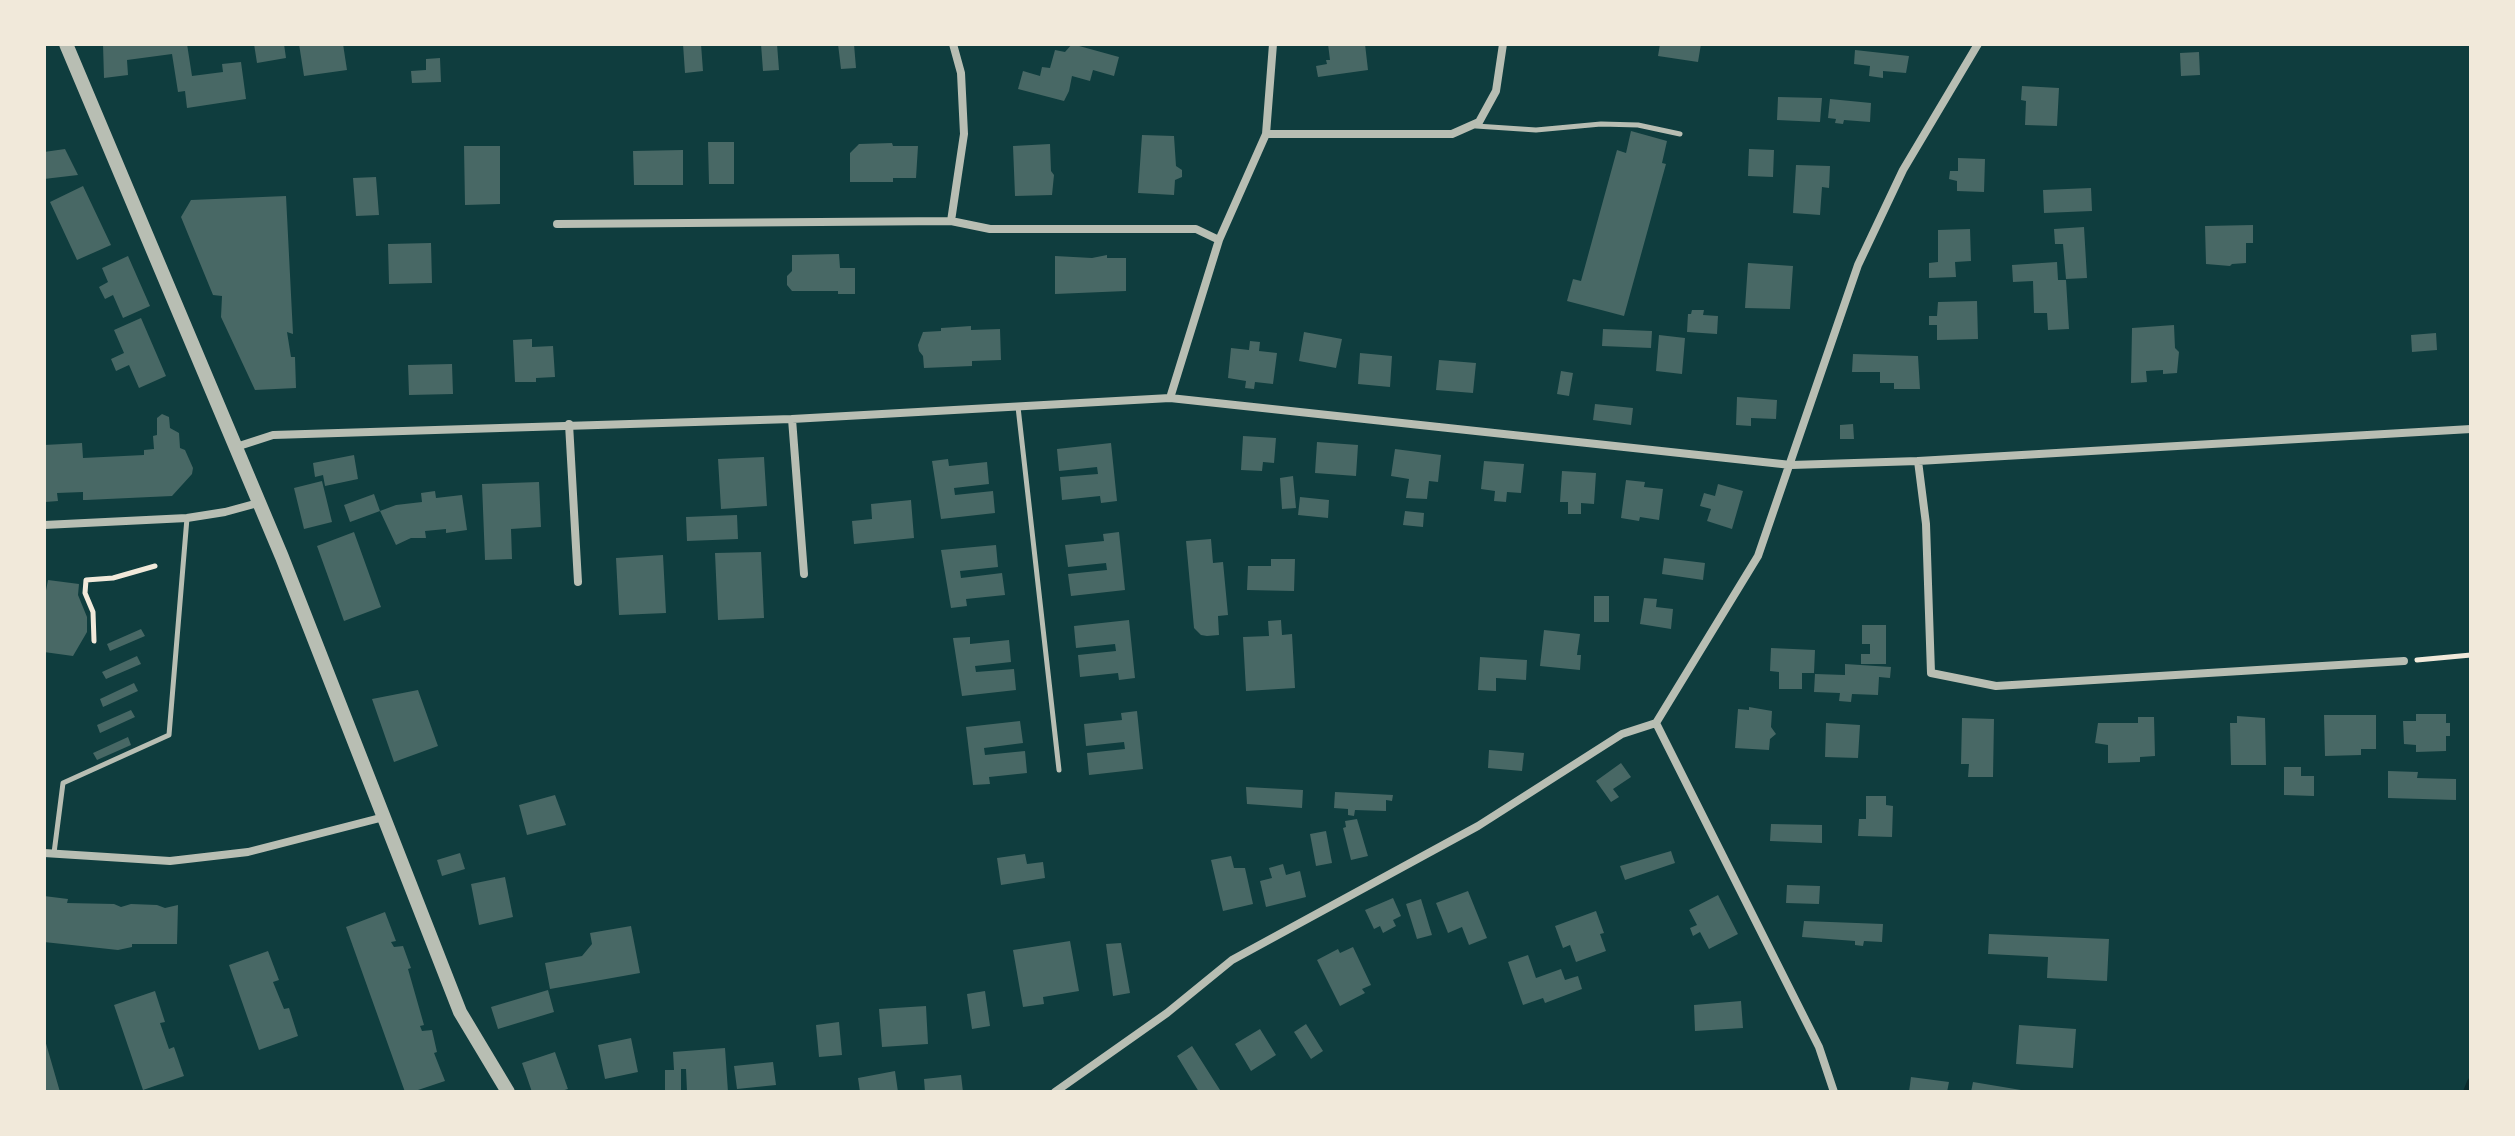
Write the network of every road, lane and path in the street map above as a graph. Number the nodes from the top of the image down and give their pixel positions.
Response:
1 (66, 44) edge
2 (953, 44) edge
3 (1273, 44) edge
4 (1503, 44) edge
5 (1978, 44) edge
6 (1471, 126) junction
7 (1266, 134) junction
8 (1680, 134) dead end
9 (951, 221) junction
10 (557, 224) dead end
11 (1219, 240) junction
12 (1170, 398) junction
13 (1018, 407) junction
14 (792, 419) junction
15 (569, 424) junction
16 (2471, 429) edge
17 (236, 447) junction
18 (1918, 461) junction
19 (1791, 465) junction
20 (258, 503) junction
21 (187, 518) junction
22 (44, 525) edge
23 (155, 566) dead end
24 (804, 574) dead end
25 (578, 582) dead end
26 (94, 641) dead end
27 (2471, 655) edge
28 (2404, 661) joint
29 (1656, 723) junction
30 (1059, 770) dead end
31 (384, 817) junction
32 (49, 854) edge
33 (508, 1092) edge
34 (1055, 1092) edge
35 (1834, 1092) edge

1 - 17 street
2 - 9 street
3 - 7 street
4 - 6 street
5 - 19 street
6 - 7 street
6 - 8 lane
7 - 11 street
9 - 10 street
9 - 11 street
11 - 12 street
12 - 13 street
12 - 19 street
13 - 14 street
13 - 30 lane
14 - 15 street
14 - 24 street
15 - 17 street
15 - 25 street
16 - 18 street
17 - 20 street
18 - 19 street
18 - 28 street
19 - 29 street
20 - 21 street
20 - 31 street
21 - 22 street
21 - 32 lane
23 - 26 path
27 - 28 path
29 - 34 street
29 - 35 street
31 - 32 street
31 - 33 street

